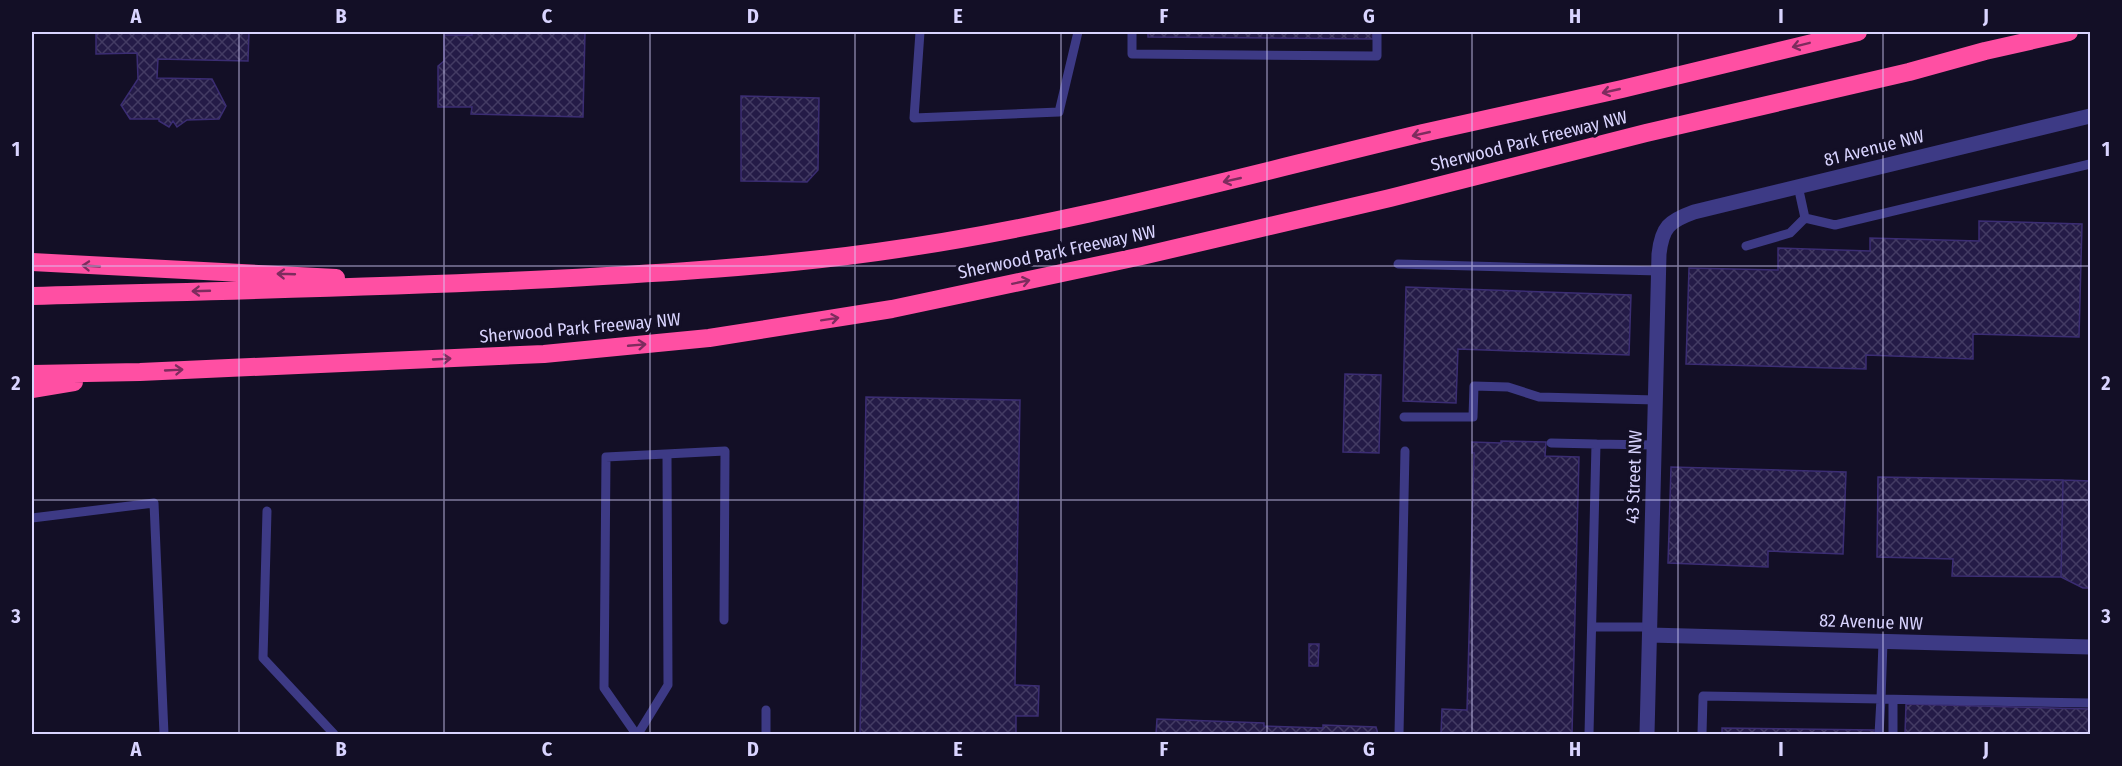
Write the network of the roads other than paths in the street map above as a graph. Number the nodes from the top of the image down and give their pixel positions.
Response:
1 (920, 32) edge
2 (1078, 32) edge
3 (1132, 32) edge
4 (1377, 32) edge
5 (1858, 32) edge
6 (2069, 32) edge
7 (2091, 116) edge
8 (2091, 164) edge
9 (1798, 186) junction
10 (1805, 218) junction
11 (1669, 224) joint
12 (1746, 246) dead end
13 (32, 262) edge
14 (1398, 264) dead end
15 (1659, 271) junction
16 (428, 285) junction
17 (32, 296) edge
18 (140, 372) junction
19 (32, 374) edge
20 (32, 389) edge
21 (1656, 400) junction
22 (1404, 417) dead end
23 (1551, 443) dead end
24 (1596, 444) junction
25 (1654, 446) junction
26 (1405, 451) dead end
27 (667, 454) junction
28 (267, 511) dead end
29 (32, 518) edge
30 (724, 620) dead end
31 (1592, 627) junction
32 (1650, 631) junction
33 (1883, 642) junction
34 (2091, 647) edge
35 (1881, 699) junction
36 (1893, 700) junction
37 (2091, 703) edge
38 (766, 710) dead end
39 (164, 735) edge
40 (334, 735) edge
41 (637, 735) edge
42 (766, 735) edge
43 (1399, 735) edge
44 (1589, 735) edge
45 (1647, 735) edge
46 (1702, 735) edge
47 (1879, 735) edge
48 (1893, 735) edge

1 - 2 lane
3 - 4 lane
5 -> 16 highway, Sherwood Park Freeway NW
18 -> 6 highway, Sherwood Park Freeway NW
7 - 9 street, 81 Avenue NW
8 - 10 lane
9 - 10 lane
9 - 11 street, 81 Avenue NW
10 - 12 lane
11 - 15 street, 43 Street NW
16 -> 13 highway
14 - 15 lane
15 - 21 street, 43 Street NW
16 -> 17 highway, Sherwood Park Freeway NW
18 - 19 highway, Sherwood Park Freeway NW
18 - 20 highway
21 - 22 lane
21 - 25 street, 43 Street NW
23 - 24 lane
24 - 25 lane
24 - 31 lane
25 - 32 street, 43 Street NW
26 - 43 lane
27 - 30 lane
27 - 41 lane
27 - 41 lane
28 - 40 lane
29 - 39 lane
31 - 32 lane
31 - 44 lane
32 - 33 street, 82 Avenue NW
32 - 45 street, 43 Street NW
33 - 34 street, 82 Avenue NW
33 - 35 lane
35 - 36 lane
35 - 46 lane
35 - 47 lane
36 - 37 lane
36 - 48 lane
38 - 42 lane

